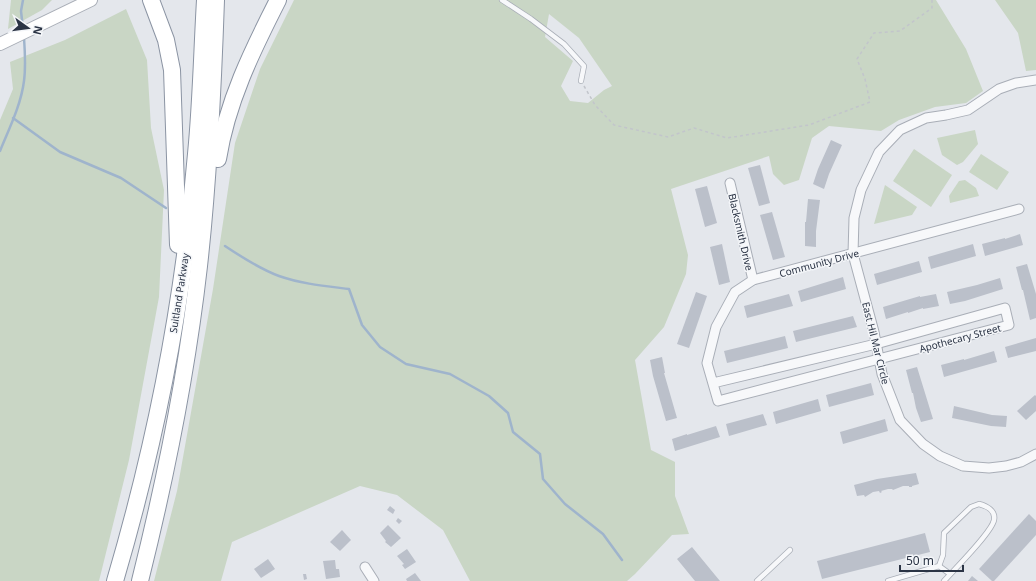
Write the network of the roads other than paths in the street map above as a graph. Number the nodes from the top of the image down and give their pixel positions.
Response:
1 (91, 0) edge
2 (151, 0) edge
3 (205, 0) edge
4 (216, 0) edge
5 (278, 0) edge
6 (502, 0) edge
7 (4, 41) edge
8 (1036, 80) edge
9 (581, 81) road end
10 (730, 183) dead end
11 (1019, 210) dead end
12 (853, 254) junction
13 (199, 267) junction
14 (753, 280) junction
15 (171, 343) junction
16 (876, 344) junction
17 (879, 359) junction
18 (713, 383) junction
19 (718, 401) joint
20 (1036, 454) edge
21 (790, 550) dead end
22 (939, 566) junction
23 (364, 567) dead end
24 (950, 574) junction
25 (115, 581) edge
26 (140, 581) edge
27 (374, 581) edge
28 (757, 581) edge
29 (888, 581) edge
30 (944, 581) edge

1 - 7 main road
2 - 15 highway
3 - 15 highway, Suitland Parkway
4 - 13 highway, Suitland Parkway
5 - 13 highway
6 - 9 lane
8 - 12 street, East Hil Mar Circle
10 - 14 street, Blacksmith Drive
11 - 12 street, Community Drive
12 - 14 street, Community Drive
12 - 16 street, East Hil Mar Circle
13 - 26 highway, Suitland Parkway
14 - 18 street, Community Drive
15 - 25 highway, Suitland Parkway
16 - 17 street, East Hil Mar Circle
16 - 17 street, Apothecary Street
16 - 18 street, Apothecary Street
17 - 19 street, Apothecary Street
17 - 20 street, East Hil Mar Circle
18 - 19 street, Community Drive
21 - 28 lane
22 - 24 lane
22 - 24 lane
22 - 29 lane
23 - 27 street
24 - 30 lane

